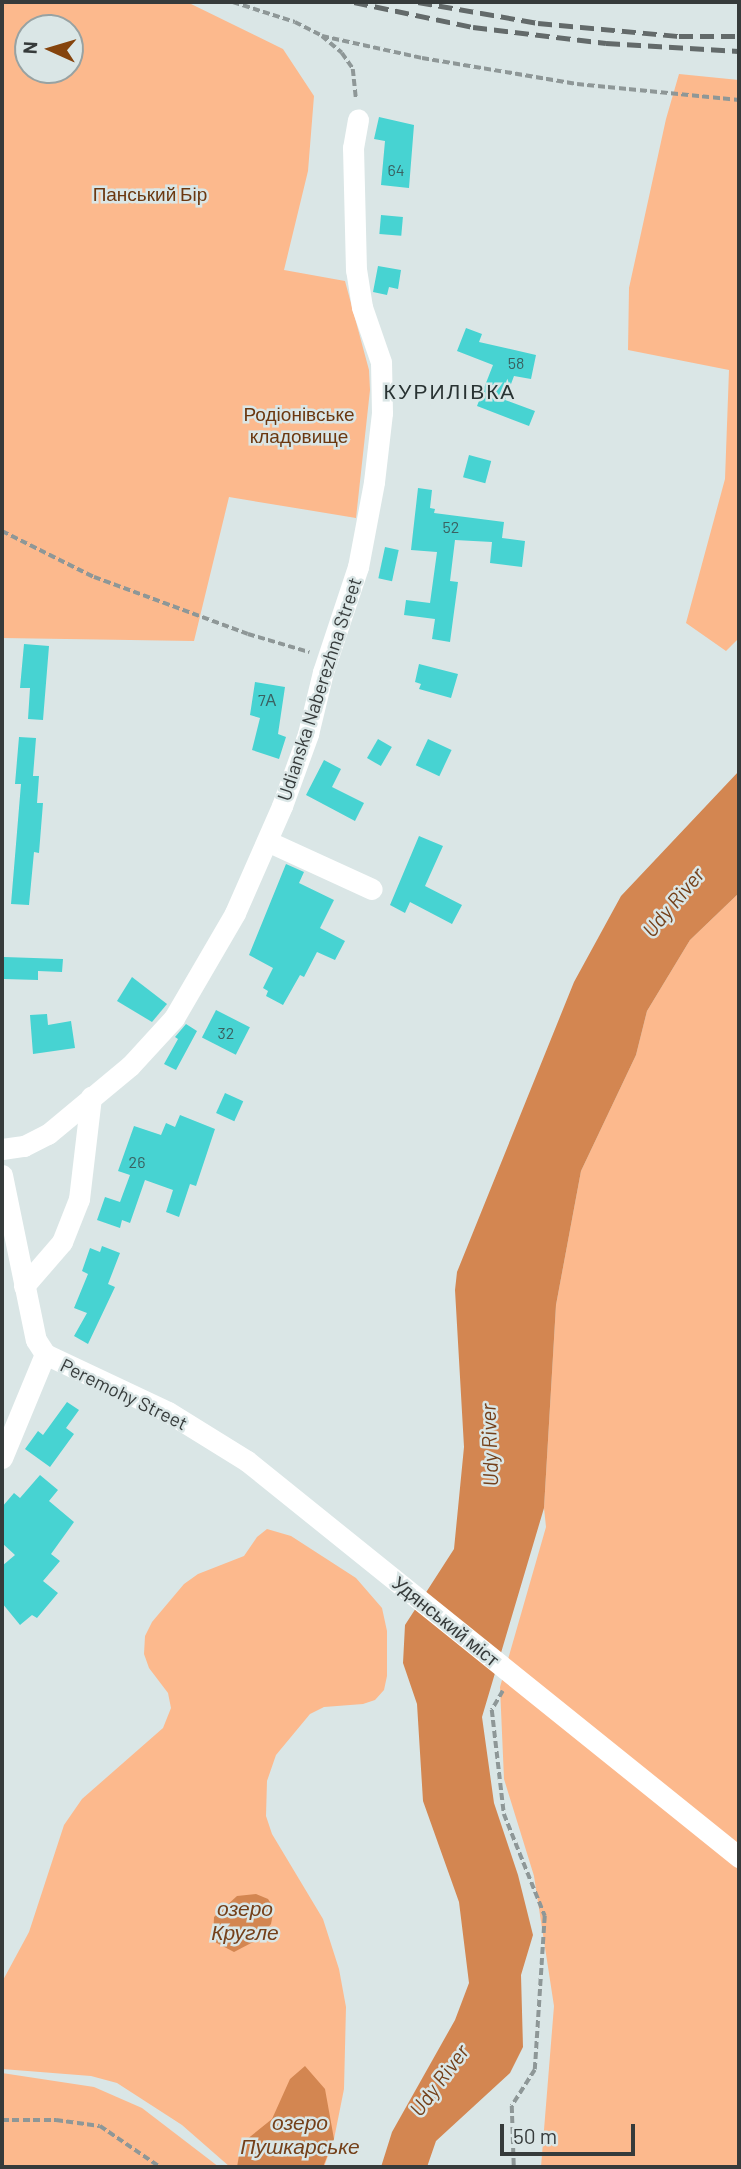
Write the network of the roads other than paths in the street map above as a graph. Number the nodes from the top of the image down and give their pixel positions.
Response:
1 (358, 120) road end
2 (267, 841) junction
3 (372, 889) dead end
4 (91, 1097) junction
5 (2, 1149) edge
6 (2, 1175) edge
7 (10, 1257) edge
8 (24, 1286) junction
9 (45, 1354) junction
10 (2, 1458) edge
11 (383, 1570) joint
12 (739, 1857) edge

1 - 2 street, Udianska Naberezhna Street
2 - 3 street
2 - 4 street, Udianska Naberezhna Street
4 - 5 street, Udianska Naberezhna Street
4 - 8 street
6 - 7 street, Peremohy Street
7 - 8 street, Peremohy Street
8 - 9 street, Peremohy Street
9 - 10 street
9 - 11 street, Peremohy Street
11 - 12 street, Удянський міст

